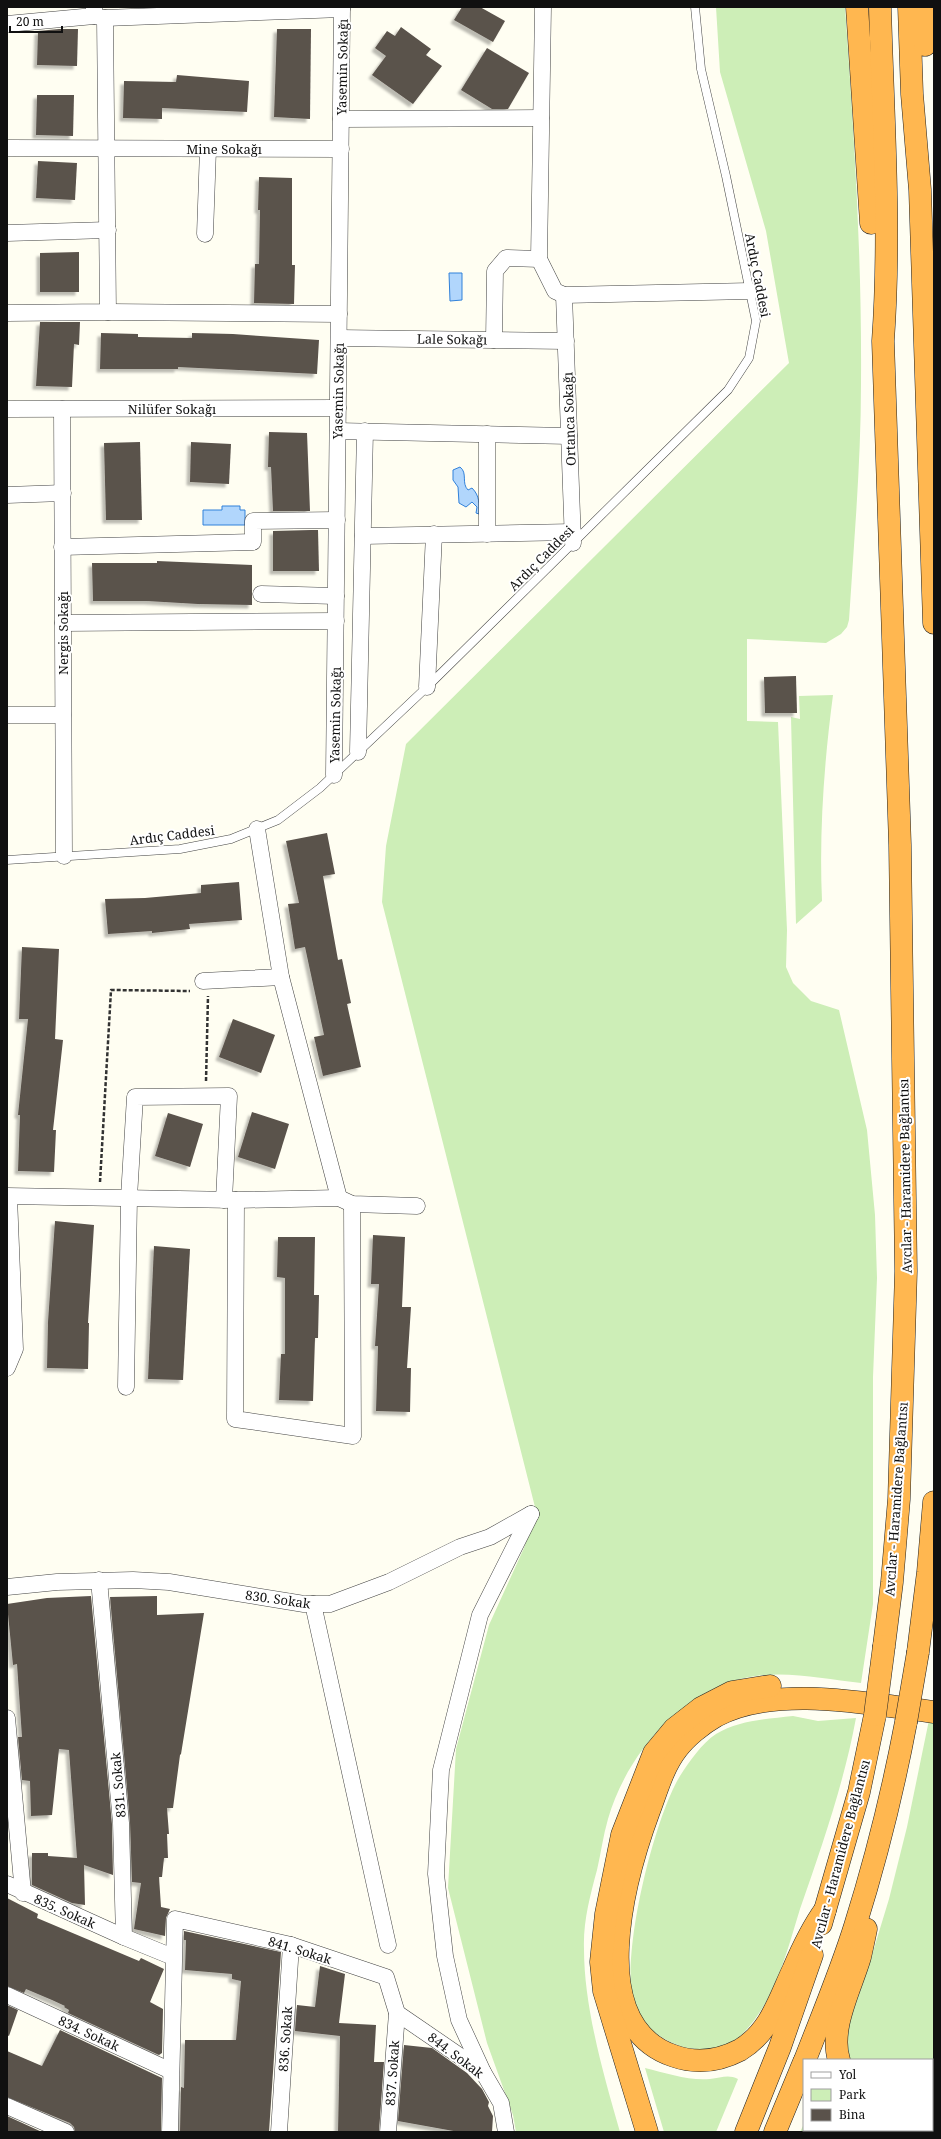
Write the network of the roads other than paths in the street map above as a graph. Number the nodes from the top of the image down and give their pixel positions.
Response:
1 (543, 7) edge
2 (695, 7) edge
3 (857, 7) edge
4 (880, 7) edge
5 (909, 7) edge
6 (925, 7) edge
7 (342, 8) edge
8 (98, 14) edge
9 (7, 24) edge
10 (541, 118) junction
11 (341, 119) junction
12 (7, 148) edge
13 (107, 148) junction
14 (208, 149) junction
15 (341, 149) junction
16 (920, 190) junction
17 (108, 230) junction
18 (7, 233) edge
19 (206, 234) dead end
20 (539, 259) junction
21 (750, 291) junction
22 (564, 295) junction
23 (108, 312) junction
24 (7, 314) edge
25 (339, 314) junction
26 (339, 338) junction
27 (494, 340) junction
28 (883, 341) junction
29 (566, 342) junction
30 (338, 408) junction
31 (7, 409) edge
32 (62, 409) junction
33 (338, 431) junction
34 (365, 431) junction
35 (487, 434) junction
36 (569, 436) junction
37 (63, 492) junction
38 (7, 495) edge
39 (337, 520) junction
40 (434, 534) junction
41 (487, 534) junction
42 (363, 536) junction
43 (573, 537) junction
44 (62, 547) junction
45 (261, 594) dead end
46 (336, 596) junction
47 (336, 621) junction
48 (63, 623) junction
49 (934, 624) edge
50 (427, 687) junction
51 (7, 715) edge
52 (63, 715) junction
53 (358, 752) junction
54 (334, 775) junction
55 (257, 829) junction
56 (64, 856) junction
57 (7, 860) edge
58 (280, 977) junction
59 (202, 988) road end
60 (8, 1197) edge
61 (129, 1197) junction
62 (230, 1200) junction
63 (346, 1201) junction
64 (417, 1206) dead end
65 (7, 1368) edge
66 (126, 1387) dead end
67 (934, 1502) edge
68 (99, 1580) junction
69 (7, 1587) edge
70 (313, 1604) junction
71 (934, 1698) edge
72 (934, 1712) edge
73 (7, 1718) edge
74 (868, 1883) junction
75 (7, 1884) edge
76 (23, 1892) junction
77 (826, 1910) junction
78 (124, 1937) junction
79 (291, 1945) junction
80 (388, 1945) dead end
81 (173, 1957) junction
82 (7, 1995) edge
83 (397, 2014) junction
84 (805, 2059) edge
85 (840, 2059) edge
86 (803, 2063) edge
87 (171, 2071) junction
88 (483, 2072) junction
89 (7, 2106) edge
90 (66, 2132) edge
91 (170, 2132) edge
92 (279, 2132) edge
93 (390, 2132) edge
94 (506, 2132) edge
95 (647, 2132) edge
96 (746, 2132) edge
97 (775, 2132) edge

1 - 10 street
2 - 21 lane, Ardıç Caddesi
3 - 28 highway
4 - 28 highway
5 - 16 highway
6 - 16 highway
7 - 8 street
7 - 11 street, Yasemin Sokağı
8 - 9 street
8 - 13 street
10 - 11 street
10 - 20 street
11 - 15 street, Yasemin Sokağı
12 - 13 street, Mine Sokağı
13 - 14 street, Mine Sokağı
13 - 17 street
14 - 15 street, Mine Sokağı
14 - 19 street
15 - 25 street, Yasemin Sokağı
16 - 49 highway
17 - 18 street
17 - 23 street
20 - 22 street
20 - 27 street
21 - 22 street
21 - 43 lane, Ardıç Caddesi
22 - 29 street, Ortanca Sokağı
23 - 24 street
23 - 25 street
25 - 26 street, Yasemin Sokağı
26 - 27 street, Lale Sokağı
26 - 30 street, Yasemin Sokağı
27 - 29 street, Lale Sokağı
28 - 77 highway, Avcılar - Haramidere Bağlantısı, bridge
29 - 36 street, Ortanca Sokağı
30 - 32 street, Nilüfer Sokağı
30 - 33 street, Yasemin Sokağı
31 - 32 street, Nilüfer Sokağı
32 - 37 street, Nergis Sokağı
33 - 34 street
33 - 39 street, Yasemin Sokağı
34 - 35 street
34 - 42 street, Yasemin Sokağı
35 - 36 street
35 - 41 street
36 - 43 street, Ortanca Sokağı
37 - 38 street
37 - 44 street, Nergis Sokağı
39 - 44 street
39 - 46 street, Yasemin Sokağı
40 - 41 street
40 - 42 street
40 - 50 street
41 - 43 street
42 - 53 street, Yasemin Sokağı
43 - 50 lane, Ardıç Caddesi
44 - 48 street, Nergis Sokağı
45 - 46 street
46 - 47 street, Yasemin Sokağı
47 - 48 street
47 - 54 street, Yasemin Sokağı
48 - 52 street, Nergis Sokağı
50 - 53 lane, Ardıç Caddesi
51 - 52 street
52 - 56 street, Nergis Sokağı
53 - 54 lane, Ardıç Caddesi
54 - 55 lane, Ardıç Caddesi
55 - 56 lane, Ardıç Caddesi
55 - 58 street
56 - 57 lane, Ardıç Caddesi
58 - 59 street
58 - 63 street
60 - 61 street
60 - 65 street
61 - 62 street
61 - 62 street
61 - 66 street
62 - 63 street
62 - 63 street
63 - 64 street
67 - 74 highway, bridge
68 - 69 street, 830. Sokak
68 - 70 street, 830. Sokak
68 - 78 street, 831. Sokak
70 - 80 street
70 - 88 street, 830. Sokak
71 - 95 highway
72 - 77 highway
73 - 76 street
74 - 84 highway
74 - 85 highway
75 - 76 street, 835. Sokak
76 - 78 street, 835. Sokak
77 - 96 highway, Avcılar - Haramidere Bağlantısı
78 - 81 street
79 - 81 street, 841. Sokak
79 - 83 street, 841. Sokak
79 - 92 street, 836. Sokak
81 - 87 street
82 - 87 street, 834. Sokak
83 - 88 street, 844. Sokak
83 - 93 street, 837. Sokak
86 - 97 highway
87 - 91 street
88 - 94 street, 844. Sokak
89 - 90 street

